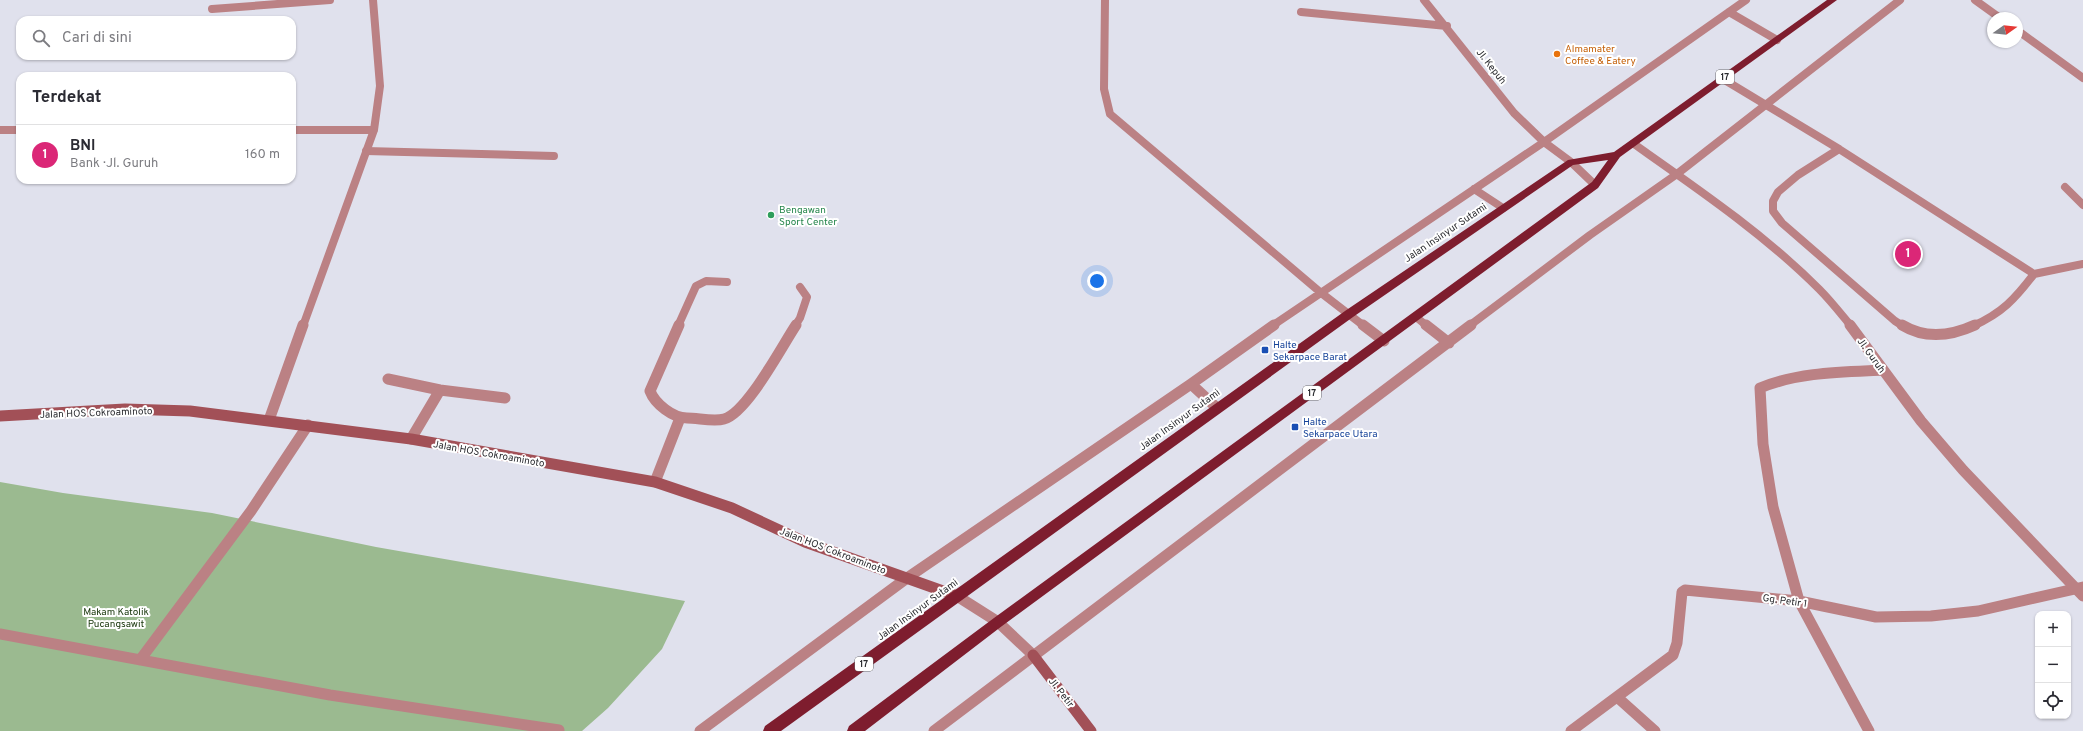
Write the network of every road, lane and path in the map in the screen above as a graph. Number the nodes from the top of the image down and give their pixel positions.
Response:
1 (330, 0) edge
2 (373, 0) edge
3 (1105, 0) edge
4 (1424, 0) edge
5 (1746, 0) edge
6 (1833, 0) edge
7 (1900, 0) edge
8 (1975, 0) edge
9 (212, 9) dead end
10 (1301, 12) dead end
11 (1729, 12) junction
12 (1992, 12) edge
13 (1447, 26) junction
14 (2023, 34) edge
15 (1777, 40) junction
16 (2083, 78) edge
17 (1723, 79) junction
18 (1766, 104) junction
19 (0, 130) edge
20 (16, 130) edge
21 (296, 130) edge
22 (374, 130) junction
23 (1544, 142) junction
24 (1634, 144) junction
25 (1839, 149) junction
26 (366, 151) junction
27 (1617, 155) junction
28 (554, 156) dead end
29 (1571, 162) junction
30 (1677, 174) junction
31 (1595, 185) junction
32 (2065, 187) dead end
33 (1474, 189) junction
34 (2083, 204) edge
35 (1503, 208) junction
36 (2083, 264) edge
37 (2034, 274) junction
38 (727, 282) dead end
39 (800, 287) dead end
40 (1320, 292) junction
41 (1349, 314) junction
42 (1416, 317) junction
43 (1384, 341) junction
44 (1449, 343) junction
45 (1883, 370) junction
46 (388, 379) dead end
47 (1190, 384) junction
48 (440, 390) junction
49 (505, 398) dead end
50 (1217, 408) junction
51 (0, 416) edge
52 (680, 418) junction
53 (269, 420) junction
54 (308, 425) junction
55 (411, 439) junction
56 (655, 482) junction
57 (907, 578) junction
58 (2080, 590) edge
59 (957, 596) junction
60 (1799, 601) junction
61 (998, 622) junction
62 (0, 634) edge
63 (1033, 655) junction
64 (140, 660) junction
65 (1617, 698) junction
66 (559, 730) edge
67 (1866, 730) edge
68 (700, 731) edge
69 (770, 731) edge
70 (854, 731) edge
71 (934, 731) edge
72 (1091, 731) edge
73 (1571, 731) edge
74 (1655, 731) edge

1 - 9 street
2 - 22 street
3 - 40 street
4 - 13 street, Jl. Kepuh
5 - 11 street
6 - 15 highway, Jalan Insinyur Sutami / 17
7 - 18 street
8 - 12 street
10 - 13 street
11 - 15 street
11 - 23 street
13 - 23 street, Jl. Kepuh
14 - 16 street
15 - 17 highway, Jalan Insinyur Sutami / 17
17 - 18 street
17 - 24 highway, Jalan Insinyur Sutami / 17
18 - 25 street
18 - 30 street
19 - 20 street
21 - 22 street
22 - 26 street
23 - 29 street, Jl. Kepuh
23 - 33 street
24 - 27 highway, Jalan Insinyur Sutami / 17
24 - 30 street, Jl. Guruh
25 - 37 street
25 - 37 street
26 - 28 street
26 - 53 street
27 - 29 highway, Jalan Insinyur Sutami / 17
27 - 31 highway, Jalan Insinyur Sutami / 17
29 - 31 street, Jl. Kepuh
29 - 35 highway, Jalan Insinyur Sutami / 17
30 - 44 street
30 - 45 street, Jl. Guruh
31 - 42 highway, Jalan Insinyur Sutami / 17
32 - 34 street
33 - 35 street
33 - 40 street
35 - 41 highway, Jalan Insinyur Sutami / 17
36 - 37 street
38 - 52 street
39 - 52 street
40 - 41 street
40 - 47 street
41 - 43 street
41 - 50 highway, Jalan Insinyur Sutami / 17
42 - 43 highway, Jalan Insinyur Sutami / 17
42 - 44 street
43 - 61 highway, Jalan Insinyur Sutami / 17
44 - 63 street
45 - 58 street, Jl. Guruh
45 - 60 street
46 - 48 street
47 - 50 street
47 - 57 street
48 - 49 street
48 - 55 street
50 - 59 highway, Jalan Insinyur Sutami / 17
51 - 53 main road, Jalan HOS Cokroaminoto
52 - 56 street
53 - 54 main road, Jalan HOS Cokroaminoto
54 - 55 main road, Jalan HOS Cokroaminoto
54 - 64 street
55 - 56 main road, Jalan HOS Cokroaminoto
56 - 57 main road, Jalan HOS Cokroaminoto
57 - 59 main road, Jalan HOS Cokroaminoto
57 - 68 street
58 - 60 street, Gg. Petir 1
59 - 61 street
59 - 69 highway, Jalan Insinyur Sutami / 17
60 - 65 street, Gg. Petir 1
60 - 67 street
61 - 63 street
61 - 70 highway, Jalan Insinyur Sutami / 17
62 - 64 street
63 - 71 street
63 - 72 main road, Jl. Petir
64 - 66 street
65 - 73 street, Gg. Petir 1
65 - 74 street

